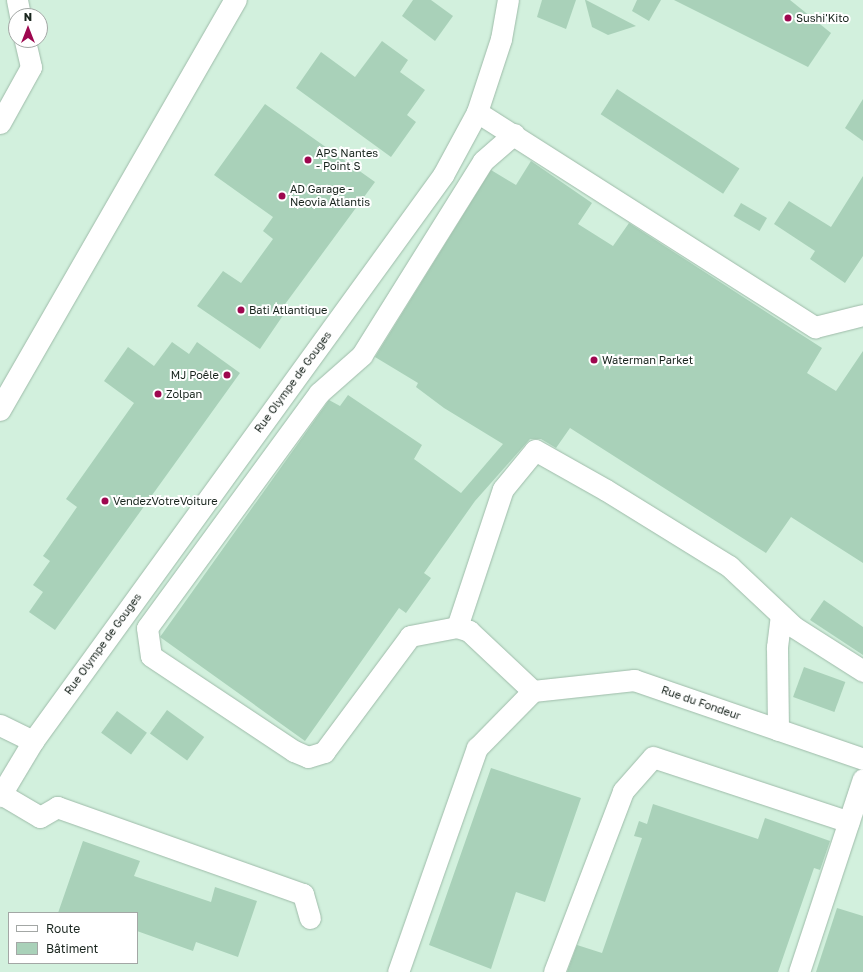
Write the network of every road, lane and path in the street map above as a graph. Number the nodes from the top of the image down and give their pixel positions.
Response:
1 (236, 0) edge
2 (508, 0) edge
3 (27, 48) edge
4 (477, 112) junction
5 (0, 123) edge
6 (514, 134) junction
7 (863, 316) edge
8 (0, 410) edge
9 (781, 614) junction
10 (457, 628) junction
11 (863, 671) edge
12 (533, 691) junction
13 (0, 725) edge
14 (778, 730) junction
15 (33, 741) junction
16 (863, 759) edge
17 (863, 779) edge
18 (0, 795) edge
19 (848, 822) junction
20 (310, 918) dead end
21 (398, 972) edge
22 (554, 972) edge
23 (799, 972) edge

1 - 8 main road
2 - 4 street, Rue Olympe de Gouges
3 - 5 street
4 - 6 street
4 - 15 street, Rue Olympe de Gouges
6 - 7 street
6 - 10 street
9 - 10 street
9 - 11 street
9 - 14 street
10 - 12 street
12 - 14 street, Rue du Fondeur
12 - 21 street
13 - 15 street
14 - 16 street, Rue du Fondeur
15 - 18 street, Rue Olympe de Gouges
17 - 19 street
18 - 20 street
19 - 22 street
19 - 23 street

